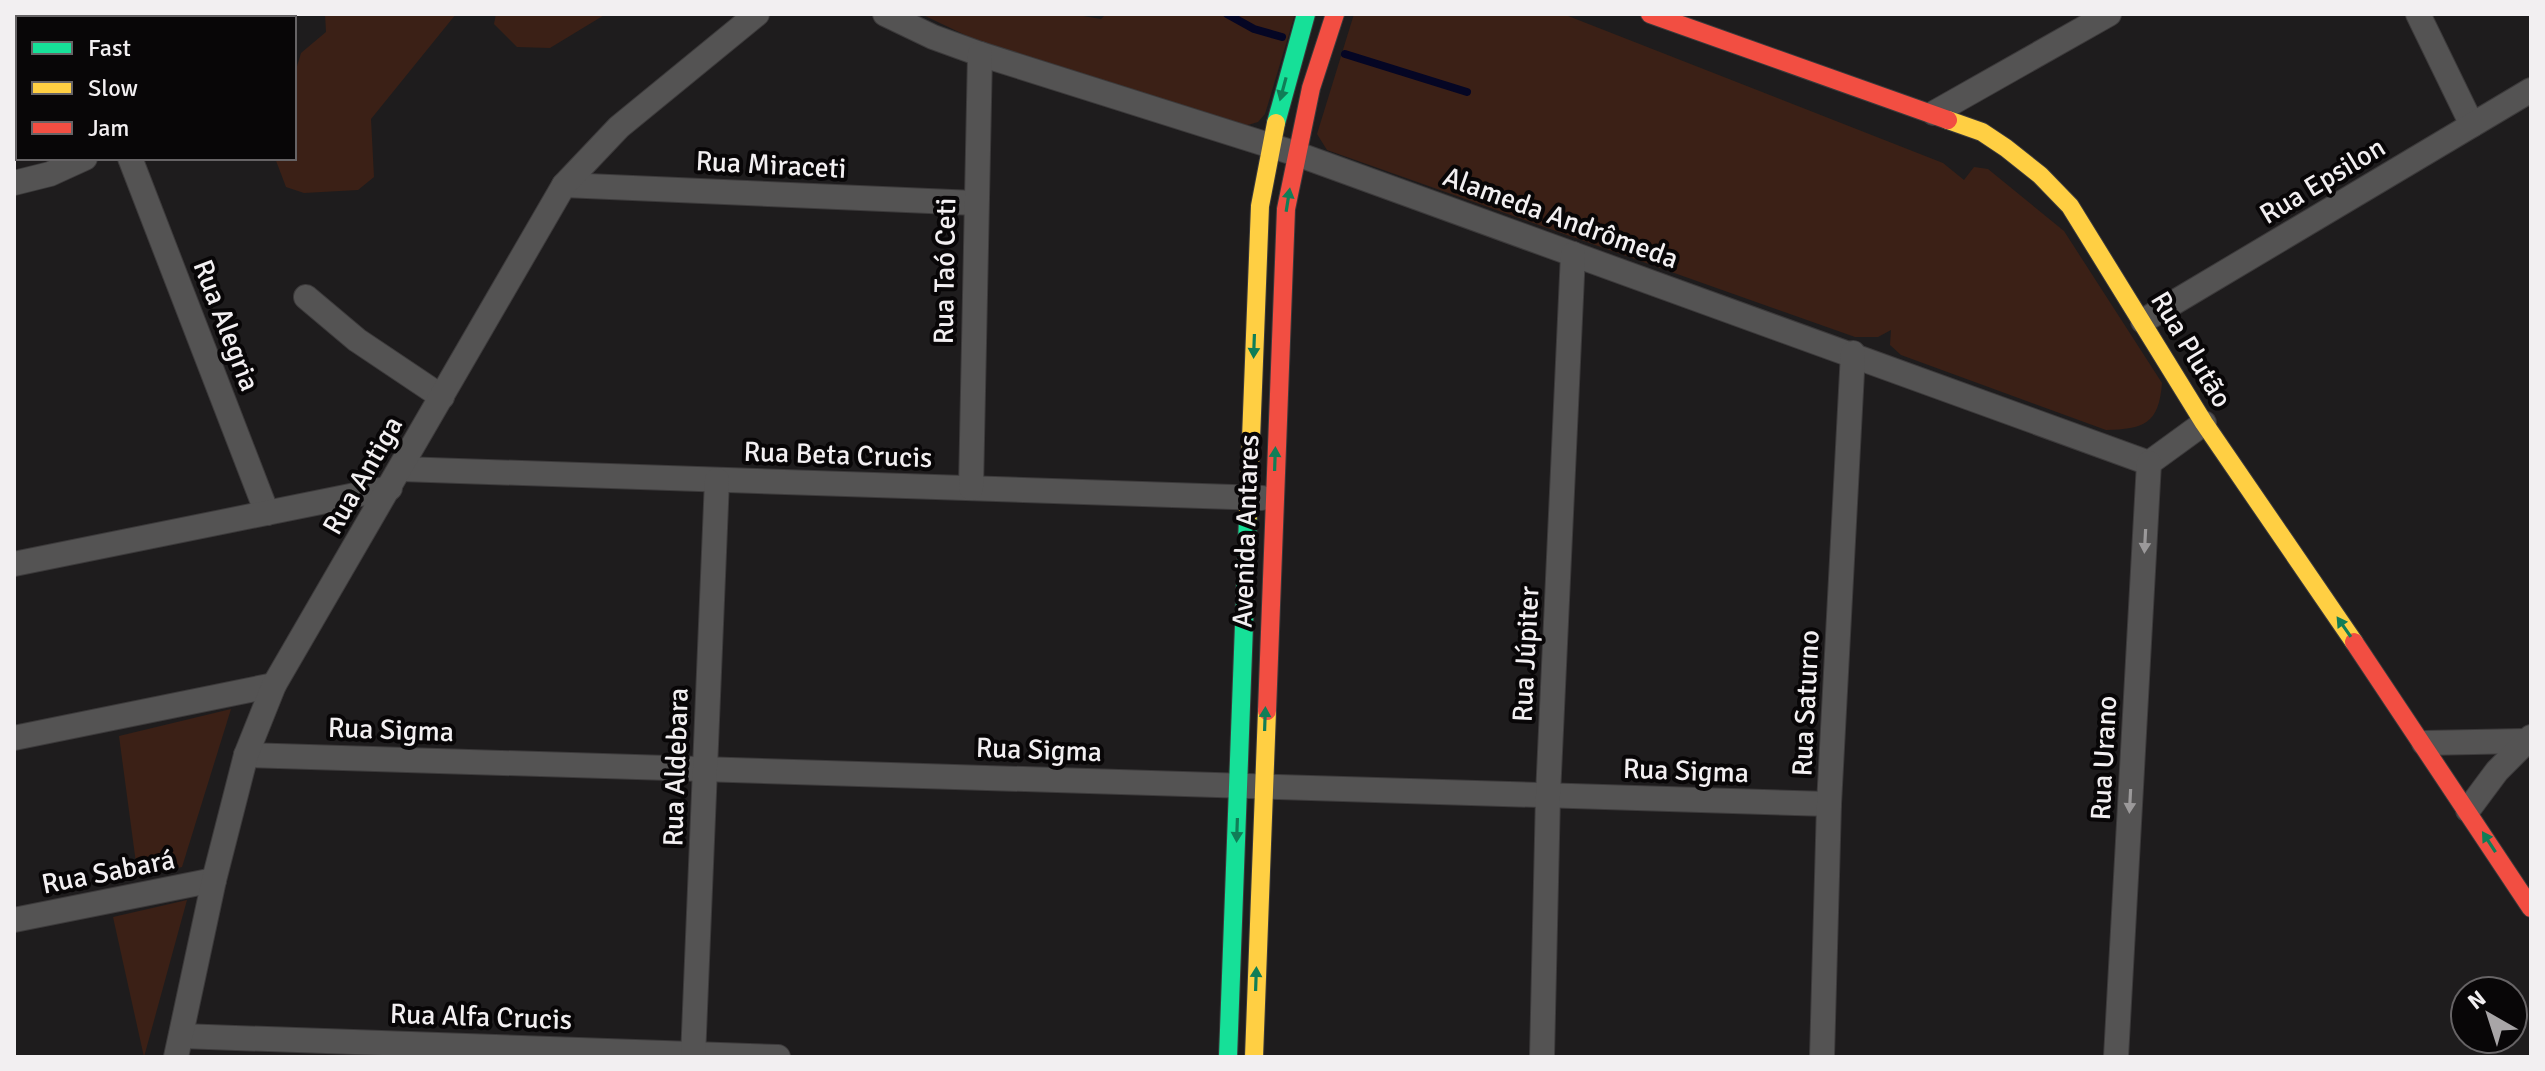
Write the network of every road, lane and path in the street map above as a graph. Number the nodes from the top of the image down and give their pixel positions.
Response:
1 (757, 14) edge
2 (885, 14) edge
3 (1306, 14) edge
4 (1335, 14) edge
5 (1650, 14) edge
6 (2109, 14) edge
7 (2418, 14) edge
8 (980, 54) junction
9 (2531, 90) edge
10 (1934, 113) junction
11 (2472, 125) junction
12 (1270, 145) junction
13 (1297, 154) junction
14 (81, 160) edge
15 (131, 160) edge
16 (14, 183) edge
17 (564, 185) junction
18 (975, 203) junction
19 (1573, 254) junction
20 (306, 297) dead end
21 (2143, 321) junction
22 (1853, 353) junction
23 (442, 397) junction
24 (2204, 423) junction
25 (2149, 463) junction
26 (396, 478) junction
27 (717, 480) junction
28 (971, 488) junction
29 (1262, 498) junction
30 (267, 513) junction
31 (14, 564) edge
32 (274, 685) junction
33 (14, 738) edge
34 (2527, 739) edge
35 (2424, 743) junction
36 (246, 755) junction
37 (704, 769) junction
38 (1251, 786) junction
39 (1548, 795) junction
40 (1829, 804) junction
41 (2468, 810) junction
42 (214, 880) junction
43 (2531, 908) edge
44 (14, 920) edge
45 (179, 1046) edge
46 (693, 1055) edge
47 (778, 1057) edge
48 (1228, 1057) edge
49 (1254, 1057) edge
50 (1542, 1057) edge
51 (1822, 1057) edge
52 (2116, 1057) edge

1 - 17 street, Rua Antiga
2 - 8 street, Alameda Andrômeda
3 -> 12 main road, Avenida Antares
4 - 13 main road, Avenida Antares
5 - 10 main road, Rua Plutão
6 - 10 street
7 - 11 street
8 - 12 street, Alameda Andrômeda
8 - 18 street, Rua Taó Ceti
9 - 11 street, Rua Epsilon
10 - 21 main road, Rua Plutão
11 - 21 street, Rua Epsilon
12 - 13 street, Alameda Andrômeda
12 -> 29 main road, Avenida Antares
13 - 19 street, Alameda Andrômeda
29 -> 13 main road, Avenida Antares
14 - 16 street
15 - 30 street, Rua Alegria
17 - 18 street, Rua Miraceti
17 - 23 street, Rua Antiga
18 - 28 street, Rua Taó Ceti
19 - 22 street, Alameda Andrômeda
19 - 39 street, Rua Júpiter
20 - 23 street
21 - 24 main road, Rua Plutão
22 - 25 street, Alameda Andrômeda
22 - 40 street, Rua Saturno
23 - 26 street, Rua Antiga
24 - 25 street
35 -> 24 main road, Rua Plutão
25 -> 52 street, Rua Urano
26 - 27 street, Rua Beta Crucis
26 - 30 street, Rua Beta Crucis
26 - 32 street, Rua Antiga
27 - 28 street, Rua Beta Crucis
27 - 37 street, Rua Aldebara
28 - 29 street, Rua Beta Crucis
29 - 38 main road, Avenida Antares
30 - 31 street, Rua Beta Crucis
32 - 33 street
32 - 36 street, Rua Antiga
34 - 35 street
34 - 41 street
35 - 41 main road, Rua Plutão
36 - 37 street, Rua Sigma
36 - 42 street, Rua Antiga
37 - 38 street, Rua Sigma
37 - 46 street, Rua Aldebara
38 - 39 street, Rua Sigma
38 -> 48 main road, Avenida Antares
49 -> 38 main road, Avenida Antares
39 - 40 street, Rua Sigma
39 - 50 street, Rua Júpiter
40 - 51 street, Rua Saturno
43 -> 41 main road, Rua Plutão
42 - 44 street, Rua Sabará
42 - 45 street, Rua Antiga
45 - 46 street, Rua Alfa Crucis
46 - 47 street, Rua Alfa Crucis

